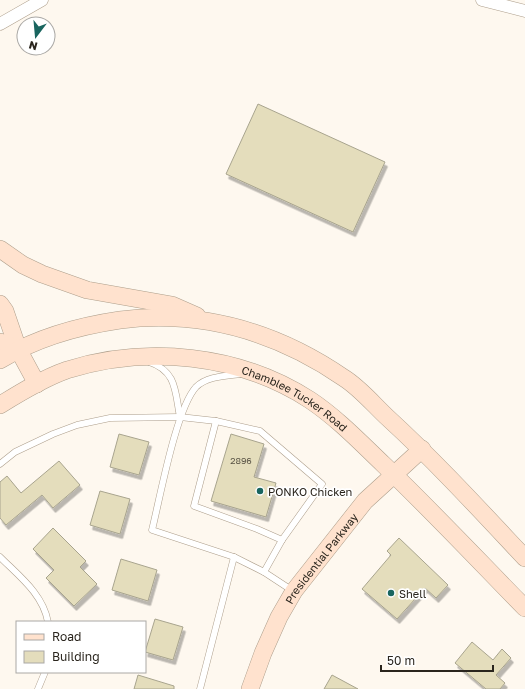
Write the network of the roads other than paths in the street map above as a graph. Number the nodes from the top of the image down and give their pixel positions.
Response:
1 (42, 0) edge
2 (482, 0) edge
3 (525, 11) edge
4 (0, 24) edge
5 (0, 249) edge
6 (0, 304) edge
7 (206, 320) junction
8 (0, 342) edge
9 (18, 349) junction
10 (126, 357) junction
11 (0, 360) edge
12 (252, 373) junction
13 (37, 384) junction
14 (0, 405) edge
15 (180, 417) junction
16 (216, 421) junction
17 (422, 449) junction
18 (0, 464) edge
19 (393, 474) junction
20 (282, 540) junction
21 (0, 557) edge
22 (234, 557) junction
23 (525, 558) edge
24 (264, 572) junction
25 (294, 591) junction
26 (525, 608) edge
27 (48, 621) edge
28 (45, 673) edge
29 (38, 689) edge
30 (200, 689) edge
31 (250, 689) edge

1 - 4 street
2 - 3 street
5 - 7 main road
6 - 9 main road
7 - 9 main road
7 - 17 main road
8 - 9 main road
9 - 11 main road
9 - 13 main road
10 - 12 main road, Chamblee Tucker Road
10 - 13 main road, Chamblee Tucker Road
10 - 15 lane
12 - 15 lane
12 - 19 main road, Chamblee Tucker Road
13 - 14 main road, Chamblee Tucker Road
15 - 16 lane
15 - 18 lane
15 - 22 lane
16 - 20 lane
16 - 20 lane
17 - 19 main road, Presidential Parkway
17 - 23 main road
19 - 25 main road, Presidential Parkway
19 - 26 main road, Chamblee Tucker Road
20 - 24 lane
21 - 27 lane
22 - 24 lane
22 - 30 lane
24 - 25 lane
25 - 31 main road, Presidential Parkway
28 - 29 lane

